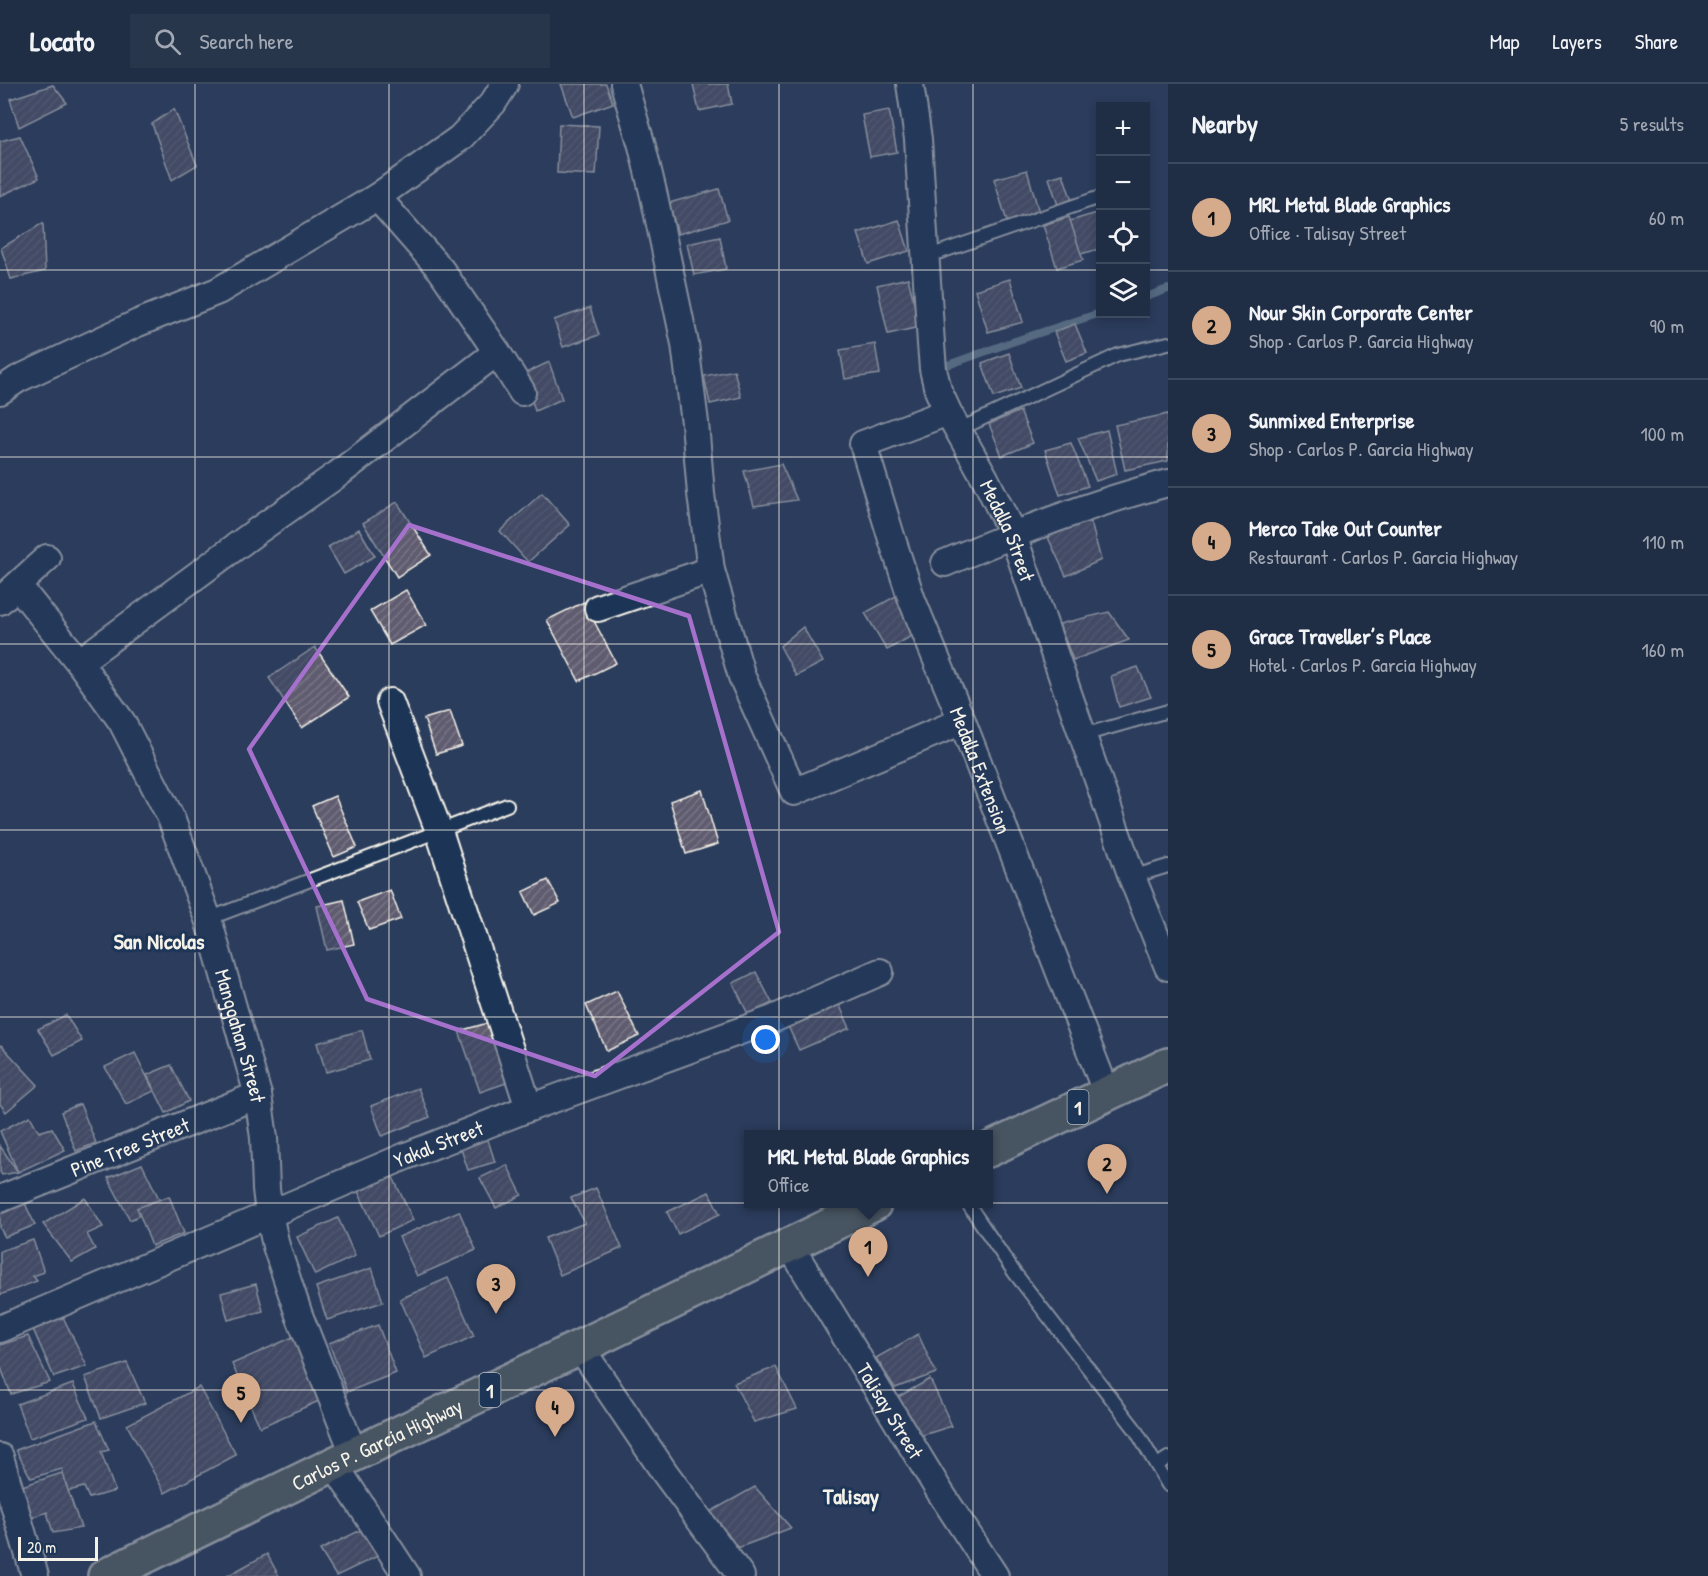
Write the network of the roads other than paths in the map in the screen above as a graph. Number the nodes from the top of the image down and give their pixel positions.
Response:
1 (505, 84) edge
2 (624, 84) edge
3 (910, 84) edge
4 (377, 197) junction
5 (1096, 199) edge
6 (926, 257) junction
7 (1168, 343) edge
8 (497, 352) junction
9 (0, 391) edge
10 (522, 392) dead end
11 (953, 421) junction
12 (1168, 483) edge
13 (1013, 535) junction
14 (47, 558) dead end
15 (945, 563) dead end
16 (711, 570) junction
17 (9, 593) edge
18 (598, 608) dead end
19 (79, 662) junction
20 (390, 702) dead end
21 (1168, 711) edge
22 (962, 721) junction
23 (1083, 735) junction
24 (507, 805) dead end
25 (439, 831) junction
26 (1168, 866) edge
27 (1132, 877) junction
28 (208, 919) junction
29 (1168, 967) edge
30 (880, 972) dead end
31 (1168, 1065) edge
32 (1107, 1094) junction
33 (258, 1095) junction
34 (530, 1108) junction
35 (993, 1148) edge
36 (0, 1199) edge
37 (864, 1208) edge
38 (971, 1208) edge
39 (269, 1214) junction
40 (789, 1244) junction
41 (0, 1329) edge
42 (580, 1347) junction
43 (0, 1457) edge
44 (344, 1459) junction
45 (1162, 1461) edge
46 (1168, 1485) edge
47 (34, 1576) edge
48 (105, 1576) edge
49 (407, 1576) edge
50 (741, 1576) edge
51 (994, 1576) edge

1 - 4 street
2 - 16 street
3 - 6 street, Medalla Street
4 - 8 street
4 - 9 street
5 - 6 lane
6 - 11 street, Medalla Street
7 - 11 lane
8 - 10 street
8 - 19 street
11 - 13 street, Medalla Street
11 - 22 street, Medalla Extension
12 - 13 street
13 - 15 street
13 - 23 street, Medalla Street
14 - 17 street
16 - 18 street
16 - 22 street
17 - 19 street, Manggahan Street
19 - 28 street, Manggahan Street
20 - 25 street
21 - 23 lane
22 - 32 street, Medalla Extension
23 - 27 street, Medalla Street
24 - 25 lane
25 - 28 lane
25 - 34 street
26 - 27 lane
27 - 29 street, Medalla Street
28 - 33 street, Manggahan Street
30 - 34 street, Yakal Street
31 - 32 highway, 1
32 - 35 highway, 1
33 - 36 street, Pine Tree Street
33 - 39 street, Manggahan Street
34 - 39 street, Yakal Street
37 - 40 highway, Carlos P. Garcia Highway / 1
38 - 45 lane
39 - 41 street, Yakal Street
39 - 44 street, Manggahan Street
40 - 42 highway, Carlos P. Garcia Highway / 1
40 - 51 street, Talisay Street
42 - 44 highway, Carlos P. Garcia Highway / 1
42 - 50 street
43 - 47 street
44 - 48 highway, Carlos P. Garcia Highway / 1
44 - 49 street, Manggahan Street
45 - 46 lane

